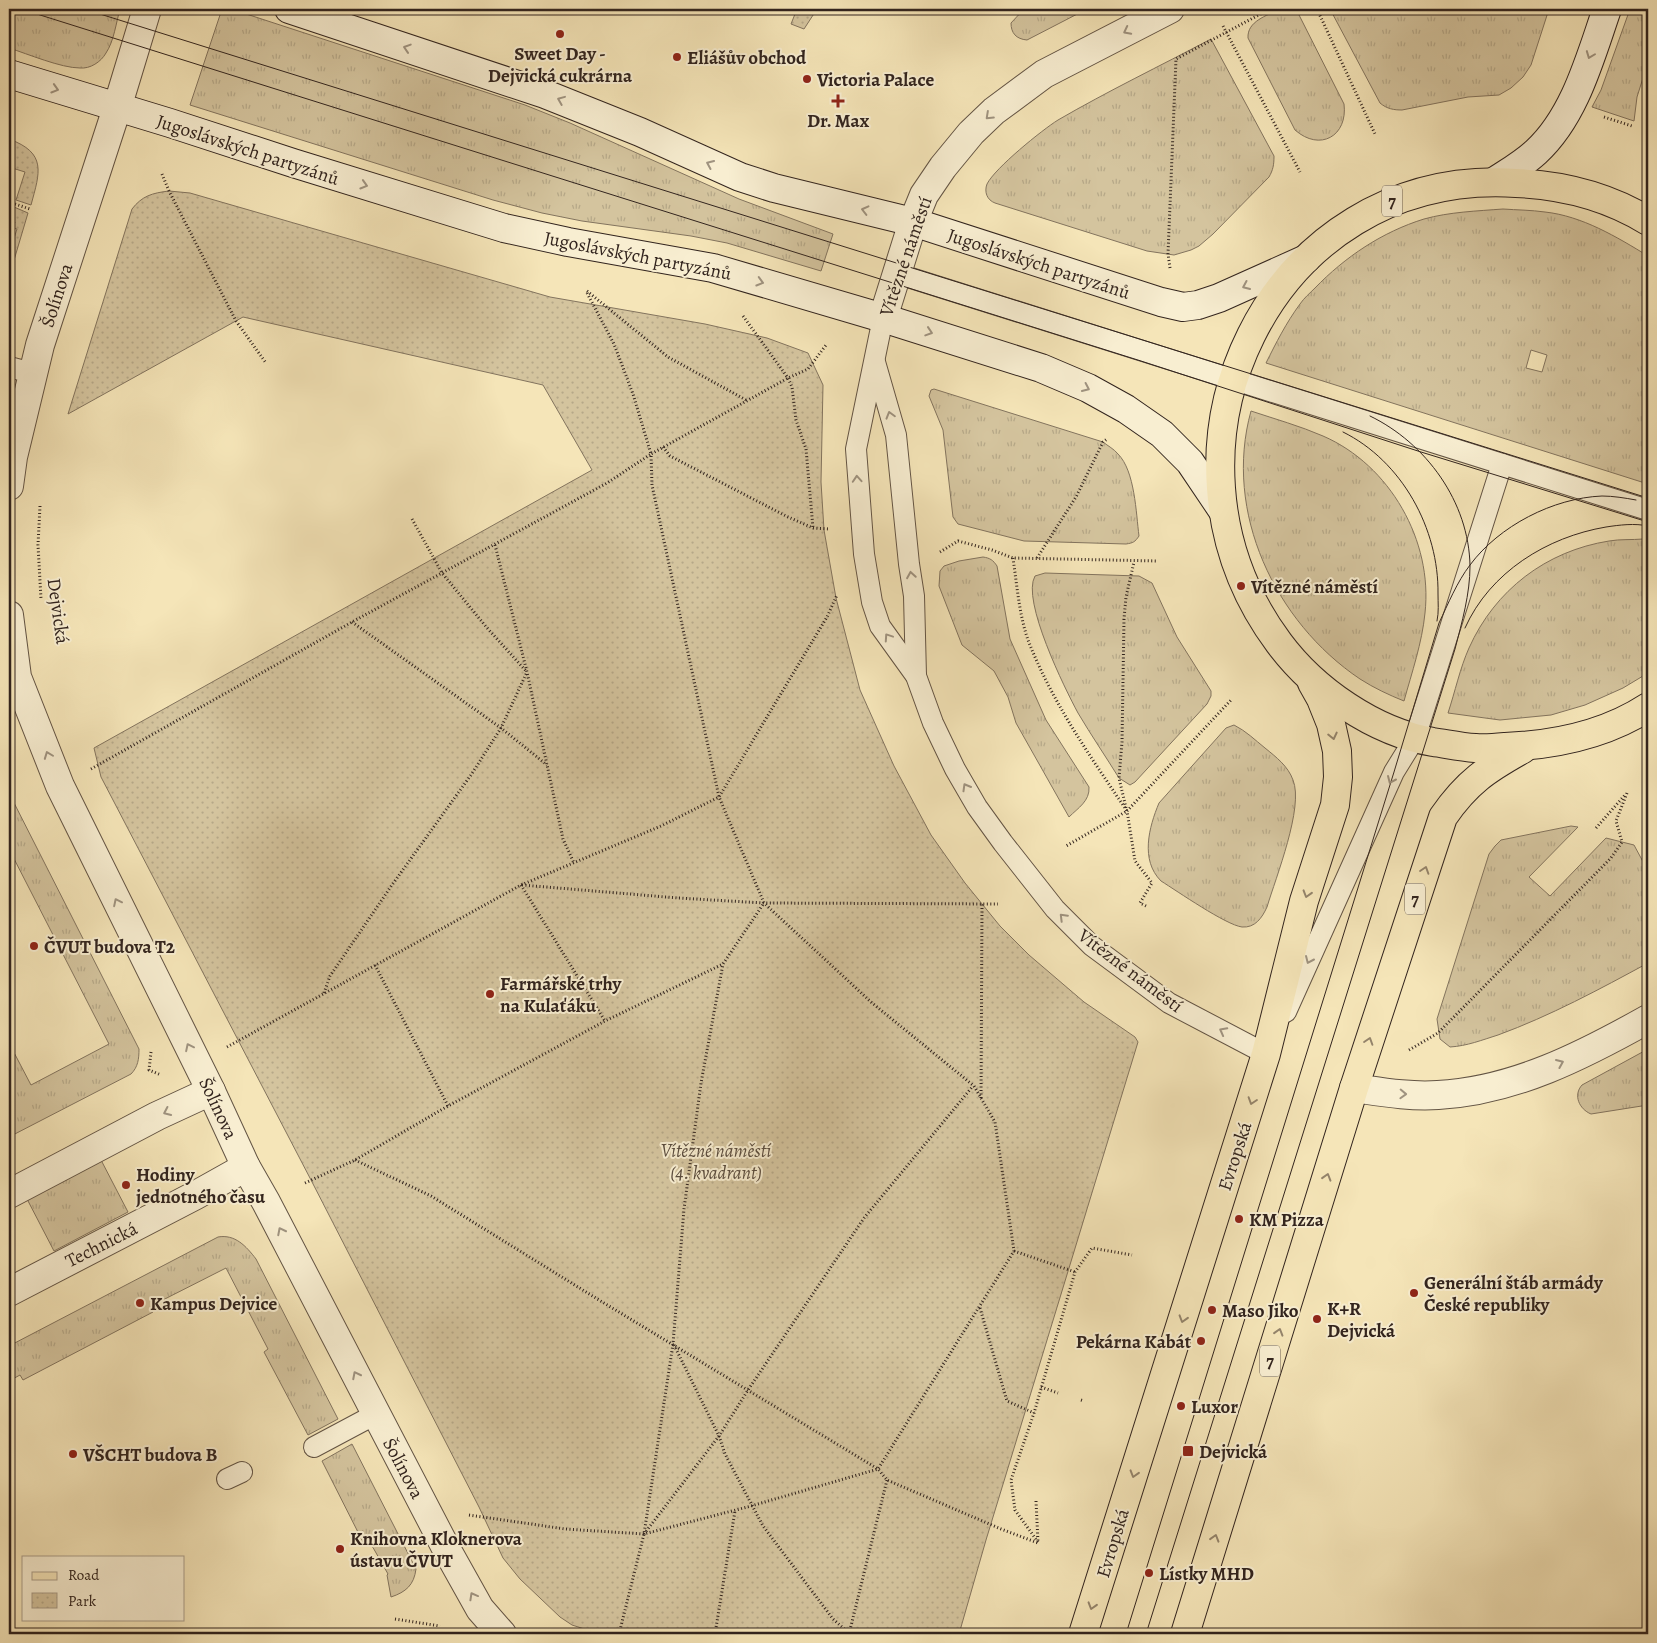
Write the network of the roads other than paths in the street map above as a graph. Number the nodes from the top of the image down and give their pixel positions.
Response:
1 (147, 9) edge
2 (289, 9) edge
3 (1170, 9) edge
4 (1607, 9) edge
5 (9, 74) edge
6 (117, 108) junction
7 (1495, 181) junction
8 (1648, 221) edge
9 (913, 222) junction
10 (1306, 259) junction
11 (896, 274) junction
12 (883, 318) junction
13 (874, 358) junction
14 (20, 370) edge
15 (1233, 379) junction
16 (1502, 464) junction
17 (9, 486) edge
18 (1648, 510) edge
19 (1223, 511) junction
20 (9, 615) edge
21 (916, 676) junction
22 (1307, 676) junction
23 (13, 678) edge
24 (1648, 707) edge
25 (1415, 738) junction
26 (1527, 746) junction
27 (1648, 1019) edge
28 (1266, 1054) junction
29 (1354, 1088) junction
30 (211, 1091) junction
31 (246, 1167) junction
32 (9, 1194) edge
33 (9, 1292) edge
34 (376, 1414) junction
35 (314, 1447) dead end
36 (502, 1634) edge
37 (1083, 1634) edge
38 (1185, 1634) edge

1 - 6 street, Šolínova
9 -> 2 street, Jugoslávských partyzánů
3 -> 9 street, Vítězné náměstí
4 -> 7 street
5 -> 6 street, Jugoslávských partyzánů
6 -> 12 street, Jugoslávských partyzánů
6 - 14 street, Šolínova
7 - 8 main road, 7
7 - 10 main road, 7
10 -> 9 street, Jugoslávských partyzánů
9 - 11 street, Vítězné náměstí
10 - 15 main road, 7
11 - 12 street, Vítězné náměstí
11 - 15 lane
12 - 13 lane, Vítězné náměstí
12 -> 19 street, Jugoslávských partyzánů
21 -> 13 lane, Vítězné náměstí
21 -> 13 lane, Vítězné náměstí
14 - 17 street, Šolínova
15 - 16 lane
15 - 19 main road, 7
16 - 18 lane
16 - 25 lane
19 - 22 main road, 7
20 - 23 street, Šolínova
28 -> 21 lane, Vítězné náměstí
22 - 25 main road
22 -> 28 main road, Evropská / 7
30 -> 23 street, Šolínova
24 - 26 main road, 7
25 - 26 main road
25 -> 28 lane
29 -> 26 main road, 7
29 -> 27 street
28 -> 37 main road, Evropská / 7
38 -> 29 main road, 7
30 - 31 street, Šolínova
30 -> 32 street
31 - 33 street, Technická
34 -> 31 street, Šolínova
34 - 35 lane
36 -> 34 street, Šolínova

